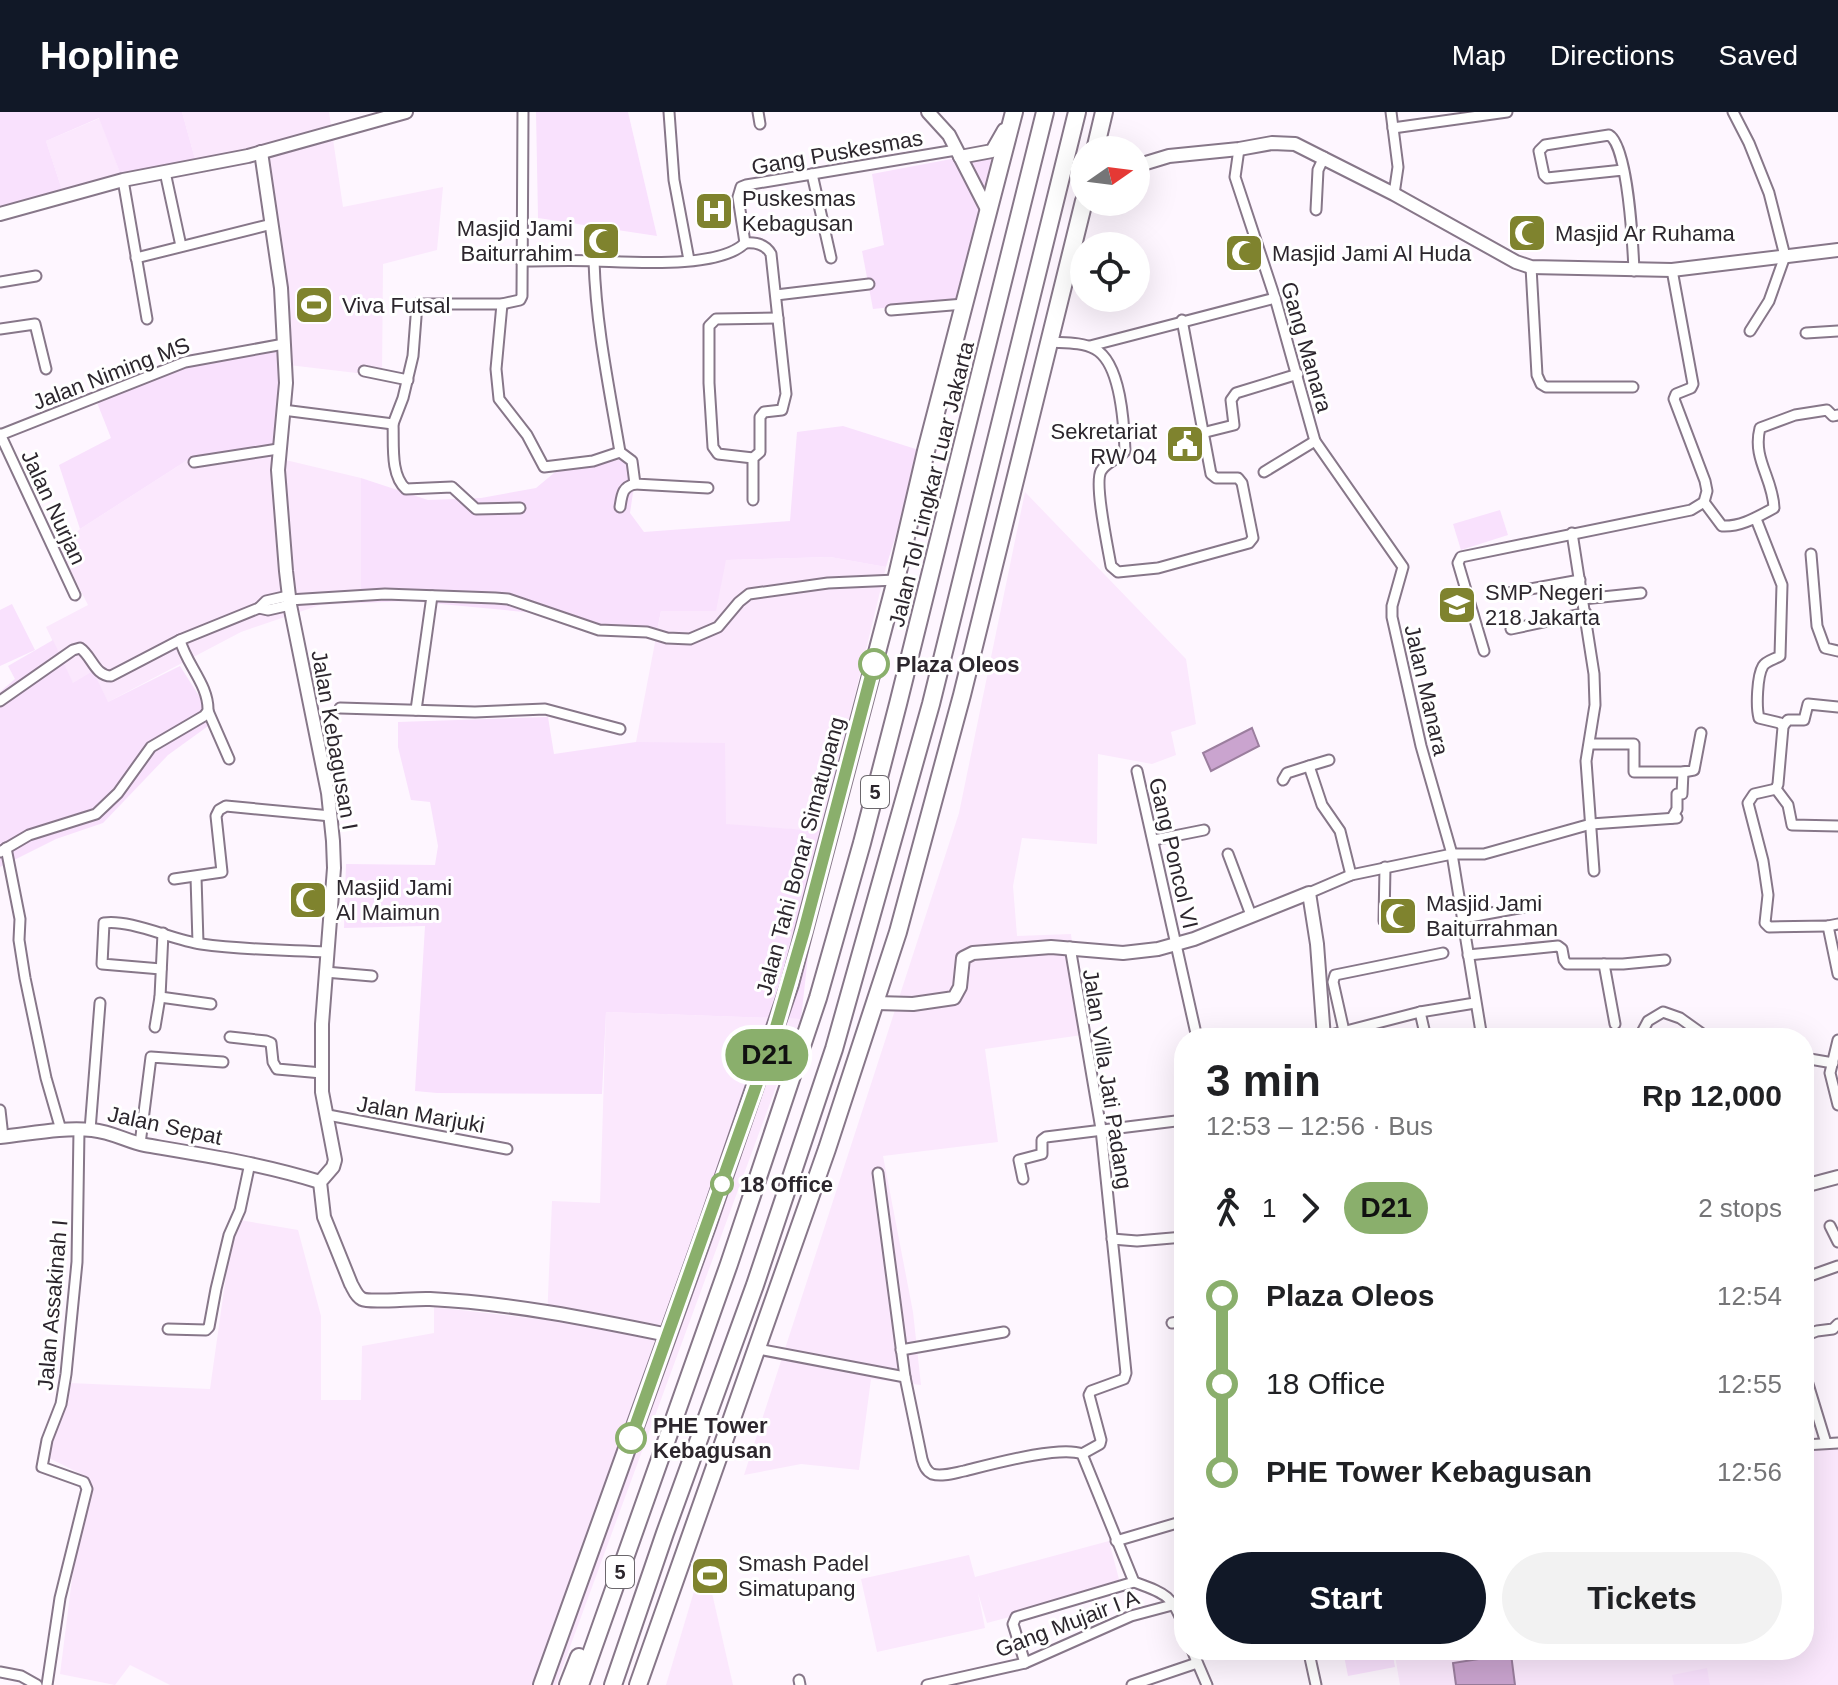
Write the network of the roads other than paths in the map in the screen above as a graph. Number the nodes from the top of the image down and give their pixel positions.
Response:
1 (406, 112) edge
2 (523, 112) edge
3 (669, 112) edge
4 (758, 112) edge
5 (928, 112) edge
6 (1045, 112) edge
7 (1077, 112) edge
8 (1104, 112) edge
9 (1391, 112) edge
10 (1507, 112) edge
11 (1733, 112) edge
12 (1014, 113) edge
13 (760, 124) dead end
14 (1393, 128) junction
15 (1098, 136) edge
16 (1239, 149) junction
17 (261, 152) junction
18 (958, 153) junction
19 (1324, 157) junction
20 (1150, 162) edge
21 (1623, 170) junction
22 (165, 172) junction
23 (812, 174) junction
24 (123, 180) junction
25 (1394, 194) junction
26 (1316, 210) dead end
27 (988, 211) junction
28 (0, 214) edge
29 (1080, 216) edge
30 (272, 224) junction
31 (745, 243) junction
32 (181, 246) junction
33 (1838, 250) edge
34 (1785, 256) junction
35 (136, 258) junction
36 (831, 258) dead end
37 (689, 260) junction
38 (521, 261) junction
39 (594, 261) junction
40 (1531, 267) junction
41 (1672, 270) junction
42 (1634, 271) junction
43 (36, 276) dead end
44 (0, 282) edge
45 (869, 284) dead end
46 (776, 295) junction
47 (1275, 298) junction
48 (502, 304) junction
49 (964, 304) junction
50 (891, 310) dead end
51 (778, 318) junction
52 (147, 319) dead end
53 (1182, 320) junction
54 (0, 329) edge
55 (1750, 331) dead end
56 (1838, 331) edge
57 (1806, 333) dead end
58 (1050, 342) junction
59 (284, 344) junction
60 (1090, 346) junction
61 (46, 369) dead end
62 (364, 371) dead end
63 (1298, 374) junction
64 (408, 380) junction
65 (1633, 387) dead end
66 (283, 410) junction
67 (1838, 415) edge
68 (393, 424) junction
69 (1202, 433) junction
70 (0, 434) edge
71 (1315, 441) junction
72 (278, 449) junction
73 (620, 452) junction
74 (753, 458) junction
75 (194, 462) dead end
76 (1264, 472) dead end
77 (635, 484) junction
78 (708, 488) dead end
79 (753, 500) dead end
80 (1703, 503) junction
81 (620, 507) dead end
82 (520, 508) dead end
83 (1756, 519) junction
84 (1572, 533) junction
85 (1383, 538) joint
86 (1811, 554) dead end
87 (896, 580) junction
88 (1580, 580) junction
89 (1641, 593) dead end
90 (1503, 594) dead end
91 (75, 595) dead end
92 (432, 596) junction
93 (289, 598) junction
94 (1583, 599) junction
95 (1586, 613) junction
96 (1511, 629) dead end
97 (180, 640) junction
98 (1484, 651) dead end
99 (1838, 651) edge
100 (0, 701) edge
101 (1838, 707) edge
102 (340, 708) dead end
103 (416, 710) junction
104 (208, 711) junction
105 (1783, 726) junction
106 (620, 729) dead end
107 (1701, 733) dead end
108 (1590, 744) junction
109 (229, 759) dead end
110 (1329, 760) dead end
111 (1309, 766) junction
112 (1137, 771) dead end
113 (1683, 772) junction
114 (1283, 780) dead end
115 (1776, 789) junction
116 (331, 816) junction
117 (1591, 824) junction
118 (1838, 826) edge
119 (1204, 830) dead end
120 (1154, 840) junction
121 (3, 850) edge
122 (1228, 854) dead end
123 (1452, 854) junction
124 (1385, 867) junction
125 (1594, 871) dead end
126 (1351, 875) junction
127 (196, 877) junction
128 (174, 879) dead end
129 (1309, 893) junction
130 (1524, 907) dead end
131 (1251, 915) junction
132 (1464, 918) junction
133 (1384, 921) dead end
134 (1833, 925) edge
135 (163, 933) junction
136 (198, 943) junction
137 (1176, 944) junction
138 (1070, 947) junction
139 (326, 952) junction
140 (1443, 953) dead end
141 (1468, 955) junction
142 (1665, 960) dead end
143 (1604, 964) junction
144 (161, 969) junction
145 (325, 972) junction
146 (1838, 974) edge
147 (372, 976) dead end
148 (160, 997) junction
149 (100, 1003) dead end
150 (876, 1003) junction
151 (1475, 1003) junction
152 (211, 1004) dead end
153 (1420, 1012) junction
154 (1615, 1024) dead end
155 (155, 1027) dead end
156 (1195, 1028) edge
157 (1322, 1028) edge
158 (1343, 1028) edge
159 (1356, 1028) edge
160 (1424, 1028) edge
161 (1480, 1028) edge
162 (1643, 1028) edge
163 (1694, 1028) edge
164 (230, 1037) dead end
165 (1838, 1040) edge
166 (1814, 1060) edge
167 (223, 1062) dead end
168 (1833, 1063) junction
169 (322, 1073) junction
170 (1838, 1105) edge
171 (0, 1110) edge
172 (328, 1115) junction
173 (1174, 1121) edge
174 (1101, 1129) junction
175 (61, 1130) junction
176 (84, 1130) junction
177 (1, 1137) edge
178 (140, 1144) junction
179 (507, 1149) dead end
180 (250, 1163) junction
181 (878, 1173) dead end
182 (1838, 1177) edge
183 (1023, 1179) dead end
184 (320, 1182) junction
185 (1814, 1183) edge
186 (1830, 1226) dead end
187 (1174, 1238) edge
188 (1112, 1239) junction
189 (1838, 1242) edge
190 (1838, 1266) edge
191 (1814, 1274) edge
192 (1838, 1324) edge
193 (168, 1329) dead end
194 (1004, 1332) dead end
195 (1814, 1332) edge
196 (668, 1335) junction
197 (758, 1349) junction
198 (901, 1350) junction
199 (905, 1377) junction
200 (1814, 1404) edge
201 (1826, 1443) junction
202 (1838, 1443) edge
203 (1814, 1444) edge
204 (1082, 1454) junction
205 (640, 1516) junction
206 (1174, 1524) edge
207 (1116, 1541) junction
208 (649, 1580) junction
209 (1134, 1582) junction
210 (1174, 1602) edge
211 (1174, 1605) edge
212 (1196, 1660) edge
213 (1311, 1660) edge
214 (1025, 1663) junction
215 (1197, 1663) junction
216 (0, 1672) edge
217 (983, 1673) junction
218 (37, 1685) edge
219 (47, 1685) edge
220 (542, 1685) edge
221 (568, 1685) edge
222 (580, 1685) edge
223 (613, 1685) edge
224 (623, 1685) edge
225 (638, 1685) edge
226 (929, 1685) edge
227 (985, 1685) edge
228 (1132, 1685) edge
229 (1207, 1685) edge
230 (1316, 1685) edge

1 - 17 street
2 - 38 street
3 - 37 street
4 - 13 street
5 - 18 street
6 - 205 highway, Jalan Tol Lingkar Luar Jakarta / 5
7 - 208 highway, 5
8 - 15 highway
9 - 14 street
10 - 14 street
11 - 34 street
12 - 18 street
12 - 27 highway, Jalan Tahi Bonar Simatupang
14 - 25 street
16 - 19 street
16 - 20 street
16 - 47 street, Gang Manara
17 - 22 street
17 - 30 street, Jalan Kebagusan I
18 - 23 street, Gang Puskesmas
18 - 27 street
19 - 25 street
19 - 26 street
21 - 21 street
21 - 42 street
22 - 24 street
22 - 32 street
23 - 31 street, Gang Puskesmas
23 - 36 street
24 - 28 street
24 - 35 street
25 - 40 street
27 - 49 highway, Jalan Tahi Bonar Simatupang
29 - 58 highway
30 - 32 street
30 - 59 street, Jalan Kebagusan I
31 - 37 street
31 - 46 street
32 - 35 street
33 - 34 street
34 - 41 street
34 - 55 street
35 - 52 street
37 - 39 street
38 - 39 street
38 - 48 street
39 - 73 street
40 - 42 street
40 - 65 street
41 - 42 street
41 - 80 street
43 - 44 street
45 - 46 street
46 - 51 street
47 - 53 street
47 - 63 street, Gang Manara
48 - 64 street
48 - 73 street
49 - 50 street
49 - 87 highway, Jalan Tahi Bonar Simatupang
51 - 74 street
51 - 74 street
53 - 60 street
53 - 69 street
54 - 61 street
56 - 57 street
58 - 60 street
58 - 150 highway
59 - 66 street, Jalan Kebagusan I
59 - 70 street, Jalan Niming MS
60 - 69 street
62 - 64 street
63 - 69 street
63 - 71 street, Gang Manara
64 - 68 street
66 - 68 street
66 - 72 street, Jalan Kebagusan I
67 - 83 street
68 - 82 street
70 - 91 street, Jalan Nurjan
71 - 76 street
71 - 85 street, Gang Manara
72 - 75 street
72 - 93 street, Jalan Kebagusan I
73 - 77 street
74 - 79 street
77 - 78 street
77 - 81 street
80 - 83 street
80 - 84 street
83 - 105 street
84 - 88 street
84 - 98 street
85 - 123 street, Jalan Manara
86 - 99 street
87 - 92 street
87 - 196 highway, Jalan Tahi Bonar Simatupang
88 - 90 street
88 - 94 street
89 - 94 street
92 - 93 street
92 - 103 street
93 - 97 street
93 - 116 street, Jalan Kebagusan I
94 - 95 street
95 - 96 street
95 - 108 street
97 - 100 street
97 - 104 street
101 - 105 street
102 - 103 street
103 - 106 street
104 - 109 street
104 - 121 street
105 - 115 street
107 - 113 street
108 - 113 street
108 - 117 street
110 - 111 street
111 - 114 street
111 - 126 street
112 - 120 street, Gang Poncol VI
113 - 117 street
115 - 118 street
115 - 134 street
116 - 127 street
116 - 139 street, Jalan Kebagusan I
117 - 123 street
117 - 125 street
119 - 120 street
120 - 137 street, Gang Poncol VI
121 - 175 street
122 - 131 street
123 - 124 street
123 - 132 street, Jalan Manara
124 - 126 street
124 - 133 street
126 - 129 street
127 - 128 street
127 - 136 street
129 - 131 street
129 - 157 street
130 - 132 street
131 - 137 street
132 - 141 street, Jalan Manara
134 - 146 street
135 - 136 street
135 - 144 street
135 - 144 street
136 - 139 street
137 - 138 street
137 - 156 street, Gang Poncol VI
138 - 150 street
138 - 174 street, Jalan Villa Jati Padang
139 - 145 street, Jalan Kebagusan I
140 - 158 street
141 - 143 street
141 - 151 street, Jalan Manara
142 - 143 street
143 - 154 street
144 - 148 street
145 - 147 street
145 - 169 street, Jalan Kebagusan I
148 - 152 street
148 - 155 street
149 - 176 street
150 - 197 highway
151 - 153 street
151 - 161 street, Jalan Manara
153 - 159 street
153 - 160 street
162 - 163 street
164 - 169 street
165 - 168 street
166 - 168 street
167 - 178 street
168 - 170 street
169 - 172 street, Jalan Kebagusan I
171 - 177 street
172 - 179 street, Jalan Marjuki
172 - 184 street, Jalan Kebagusan I
173 - 174 street
174 - 183 street
174 - 188 street, Jalan Villa Jati Padang
175 - 176 street, Jalan Sepat
175 - 177 street, Jalan Sepat
176 - 178 street, Jalan Sepat
176 - 219 street, Jalan Assakinah I
178 - 180 street, Jalan Sepat
180 - 184 street, Jalan Sepat
180 - 193 street
181 - 198 street
182 - 185 street
184 - 196 street, Jalan Kebagusan I
186 - 189 street
187 - 188 street
188 - 204 street, Jalan Villa Jati Padang
190 - 191 street
192 - 195 street
194 - 198 street
196 - 220 highway, Jalan Tahi Bonar Simatupang
197 - 199 street
197 - 225 highway
198 - 199 street
199 - 204 street
200 - 201 street
201 - 202 street
201 - 203 street
204 - 207 street
205 - 221 highway
205 - 222 highway, Jalan Tol Lingkar Luar Jakarta / 5
206 - 207 street
207 - 209 street
208 - 223 highway, 5
208 - 224 highway
209 - 210 street
209 - 214 street
211 - 214 street, Gang Mujair I A
212 - 215 street
213 - 230 street
214 - 217 street, Gang Mujair I A
215 - 228 street
215 - 229 street
216 - 218 street
217 - 226 street
217 - 227 street, Gang Mujair I A

